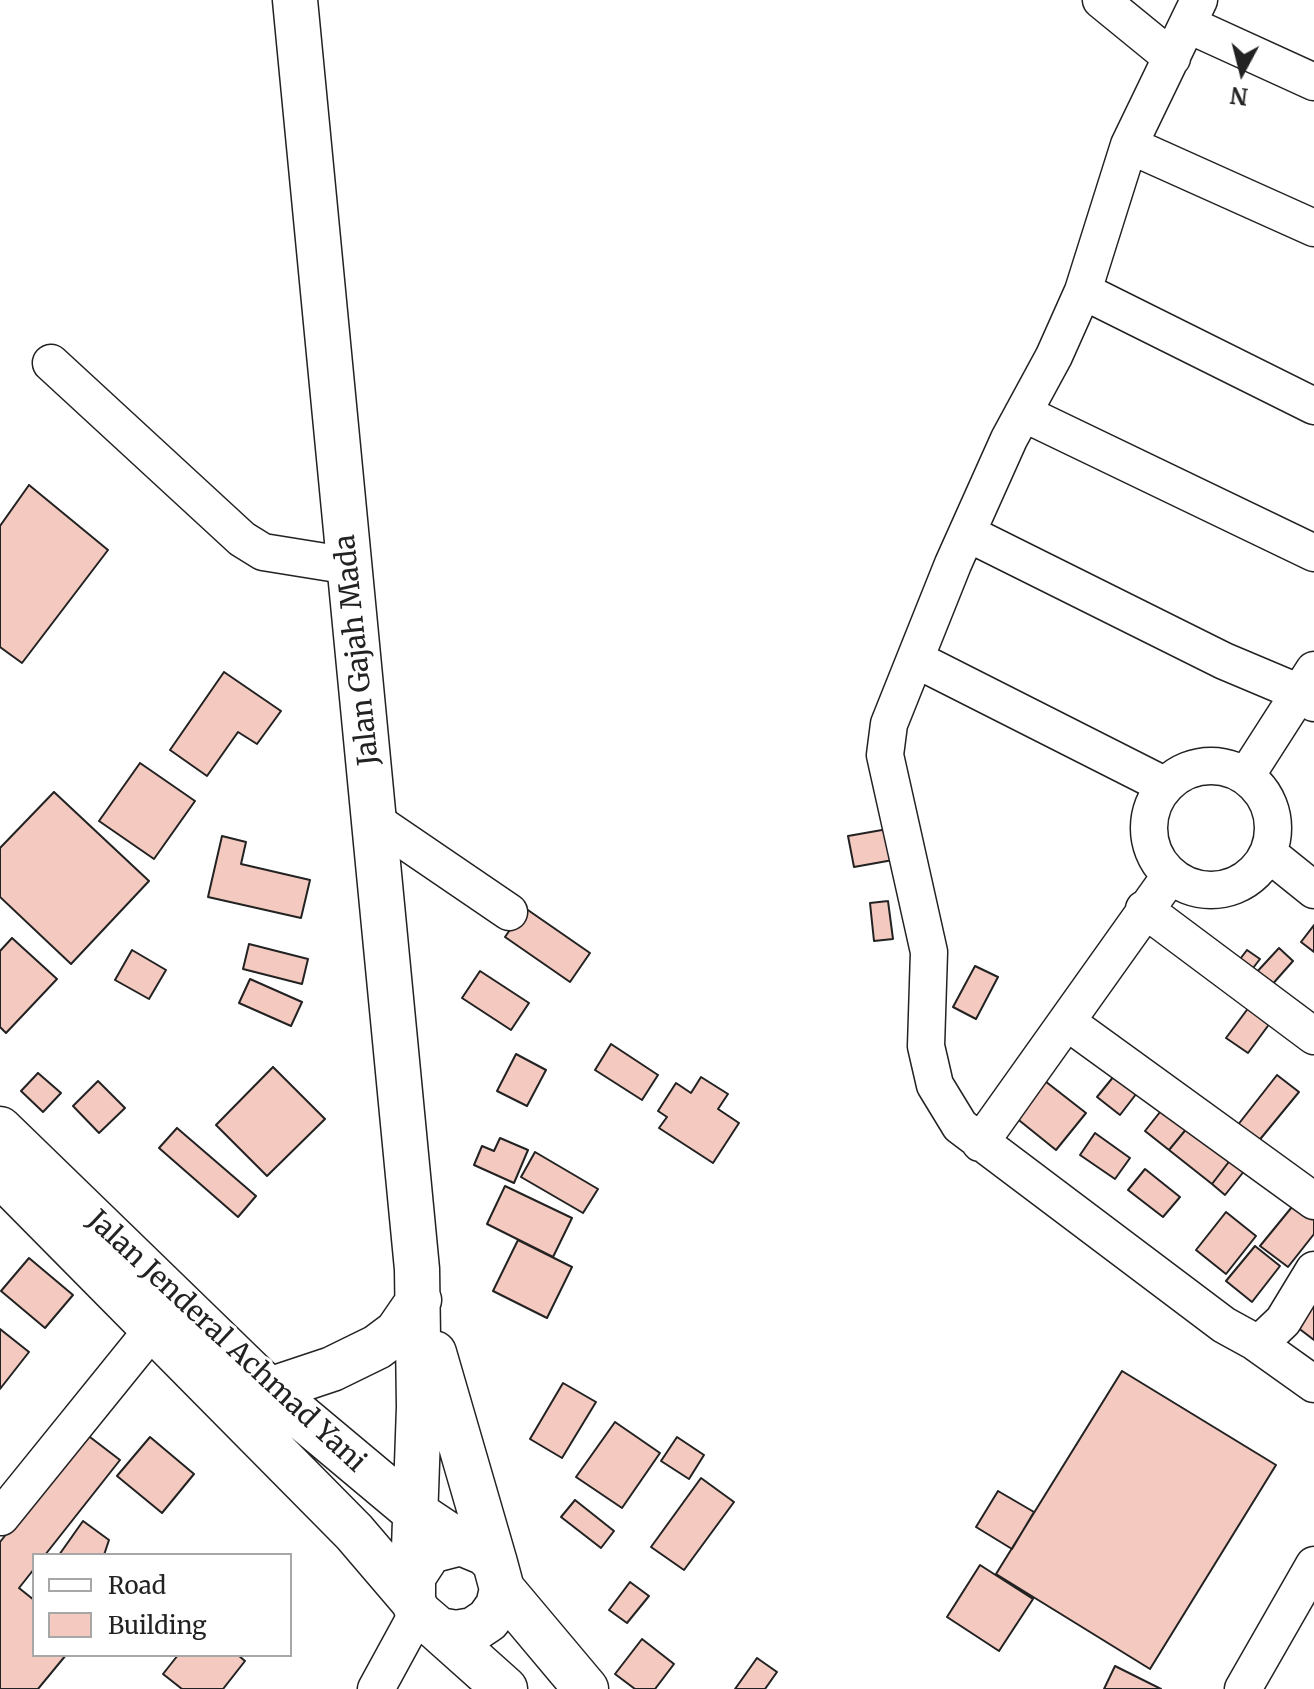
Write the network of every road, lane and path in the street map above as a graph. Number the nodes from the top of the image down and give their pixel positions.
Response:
1 (295, 0) edge
2 (1101, 0) edge
3 (1194, 13) edge
4 (1172, 58) junction
5 (1314, 82) edge
6 (1129, 145) junction
7 (1314, 228) edge
8 (1083, 291) junction
9 (51, 363) dead end
10 (1314, 406) edge
11 (1023, 413) junction
12 (967, 533) junction
13 (1314, 553) edge
14 (350, 566) junction
15 (917, 660) junction
16 (1309, 689) edge
17 (1246, 776) junction
18 (1164, 785) junction
19 (374, 820) junction
20 (1268, 853) junction
21 (1170, 876) junction
22 (1314, 890) edge
23 (1144, 909) junction
24 (509, 912) dead end
25 (1067, 1022) junction
26 (1314, 1036) edge
27 (0, 1129) edge
28 (980, 1143) junction
29 (0, 1174) edge
30 (1314, 1201) edge
31 (1314, 1270) edge
32 (419, 1300) junction
33 (153, 1329) junction
34 (1255, 1342) junction
35 (1314, 1384) edge
36 (269, 1390) junction
37 (416, 1513) junction
38 (1, 1517) edge
39 (486, 1565) junction
40 (1314, 1565) edge
41 (421, 1605) junction
42 (376, 1689) edge
43 (505, 1689) edge
44 (586, 1689) edge
45 (1243, 1689) edge

1 - 14 main road, Jalan Gajah Mada
2 - 4 street
3 - 4 street
3 - 5 street
4 - 6 street
6 - 7 street
6 - 8 street
8 - 10 street
8 - 11 street
9 - 14 street
11 - 12 street
11 - 13 street
12 - 15 street
12 - 16 street
14 - 19 main road, Jalan Gajah Mada
15 - 18 street
15 - 28 street
16 - 17 street
17 - 18 street
17 - 20 street
18 - 21 street
19 - 24 street
19 - 32 main road, Jalan Gajah Mada
20 - 21 street
20 - 22 street
21 - 23 street
23 - 25 street
23 - 26 street
25 - 28 street
25 - 30 street
27 - 36 main road, Jalan Jenderal Achmad Yani
28 - 34 street
29 - 33 main road
31 - 34 street
32 - 36 main road
32 - 37 main road
32 - 39 main road
33 - 38 street
33 - 41 main road
34 - 35 street
36 - 37 main road, Jalan Jenderal Achmad Yani
37 - 39 main road, Jalan Jenderal Achmad Yani
37 - 41 main road
39 - 41 main road
39 - 41 main road
39 - 44 main road, Jalan Jenderal Achmad Yani
40 - 45 street
41 - 42 street
41 - 43 main road

